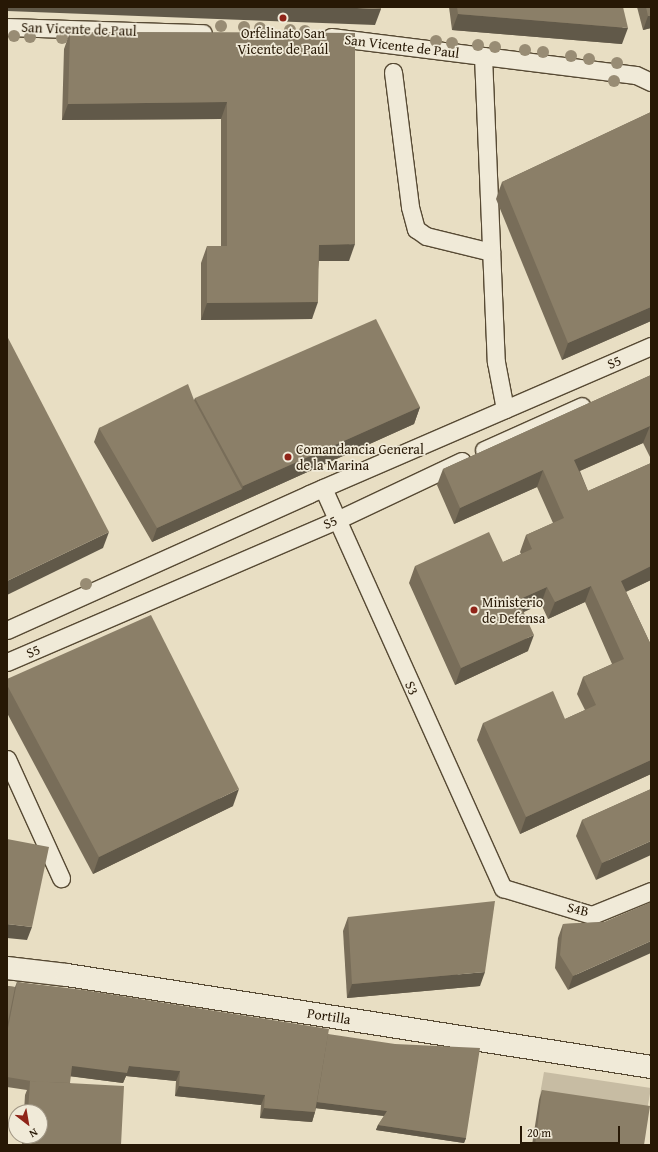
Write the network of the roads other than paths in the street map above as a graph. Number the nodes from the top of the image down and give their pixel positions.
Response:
1 (7, 27) edge
2 (220, 34) edge
3 (314, 36) edge
4 (484, 56) junction
5 (393, 72) dead end
6 (651, 82) edge
7 (492, 252) junction
8 (651, 346) edge
9 (594, 401) edge
10 (505, 409) junction
11 (323, 488) junction
12 (337, 520) junction
13 (7, 630) edge
14 (7, 662) edge
15 (7, 759) edge
16 (61, 878) dead end
17 (503, 888) joint
18 (651, 891) edge
19 (7, 968) edge
20 (651, 1067) edge

1 - 2 lane, San Vicente de Paul
3 - 4 lane, San Vicente de Paul
4 - 6 lane, San Vicente de Paul
4 - 7 lane
5 - 7 lane
7 - 10 lane
8 - 10 lane, S5
9 - 12 lane, S5
10 - 11 lane, S5
11 - 12 lane, S3
11 - 13 lane, S5
12 - 14 lane, S5
12 - 17 lane, S3
15 - 16 lane
17 - 18 lane, S4B
19 - 20 street, Portilla

